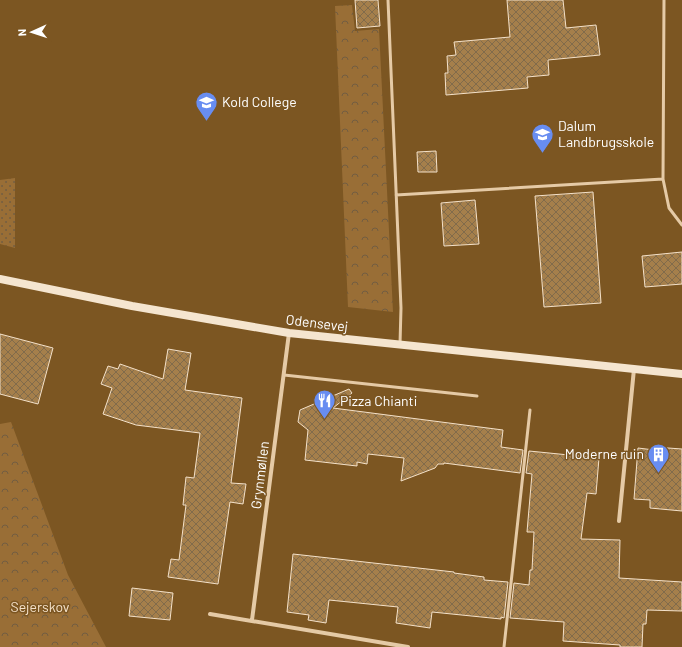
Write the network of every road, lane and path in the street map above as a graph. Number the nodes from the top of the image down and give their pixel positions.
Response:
1 (388, 0) edge
2 (664, 0) edge
3 (663, 179) junction
4 (396, 195) junction
5 (682, 225) edge
6 (0, 279) edge
7 (289, 333) junction
8 (400, 345) junction
9 (634, 369) junction
10 (682, 374) edge
11 (284, 375) junction
12 (477, 396) dead end
13 (530, 410) dead end
14 (619, 521) dead end
15 (210, 614) dead end
16 (252, 620) junction
17 (408, 647) edge
18 (504, 647) edge

1 - 4 lane
2 - 3 lane
3 - 4 lane
3 - 5 lane
4 - 8 lane
6 - 7 main road, Odensevej
7 - 8 main road, Odensevej
7 - 11 street, Grynmøllen
8 - 9 main road, Odensevej
9 - 10 main road, Odensevej
9 - 14 street
11 - 12 lane
11 - 16 street, Grynmøllen
13 - 18 lane
15 - 16 street
16 - 17 street

